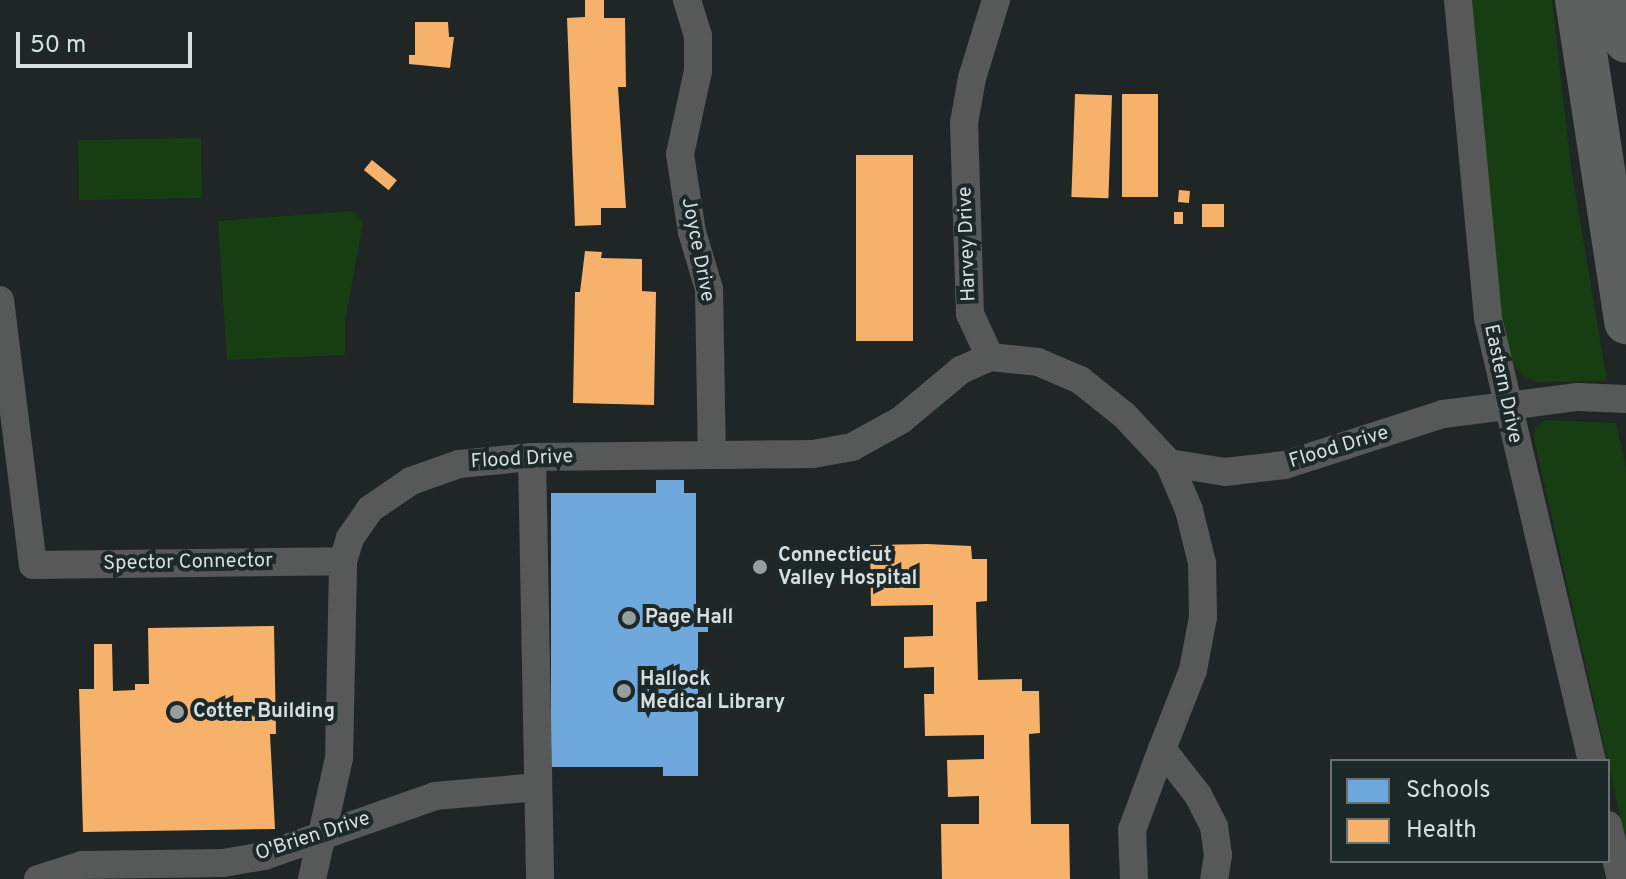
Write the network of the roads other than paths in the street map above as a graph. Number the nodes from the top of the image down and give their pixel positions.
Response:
1 (687, 0) edge
2 (996, 0) edge
3 (1458, 0) edge
4 (1577, 0) edge
5 (1620, 0) edge
6 (1626, 41) edge
7 (0, 300) edge
8 (1626, 322) edge
9 (990, 357) junction
10 (1626, 399) edge
11 (1505, 406) junction
12 (712, 455) junction
13 (532, 457) junction
14 (1169, 463) junction
15 (343, 561) junction
16 (1162, 749) junction
17 (1592, 759) edge
18 (538, 787) junction
19 (1610, 833) edge
20 (317, 838) junction
21 (56, 876) edge
22 (312, 879) edge
23 (540, 879) edge
24 (1134, 879) edge
25 (1214, 879) edge
26 (1621, 879) edge

1 - 12 street, Joyce Drive
2 - 9 street, Harvey Drive
3 - 11 street, Eastern Drive
4 - 8 highway
5 - 6 highway
7 - 15 street, Spector Connector
9 - 12 street, Flood Drive
9 - 14 street
10 - 11 street, Flood Drive
11 - 14 street, Flood Drive
11 - 17 street, Eastern Drive
12 - 13 street, Flood Drive
13 - 15 street, Flood Drive
13 - 18 street
14 - 16 street
15 - 20 street, Flood Drive
16 - 24 street
16 - 25 street
18 - 20 street, O'Brien Drive
18 - 23 street
19 - 26 street
20 - 21 street, O'Brien Drive
20 - 22 street, Flood Drive

